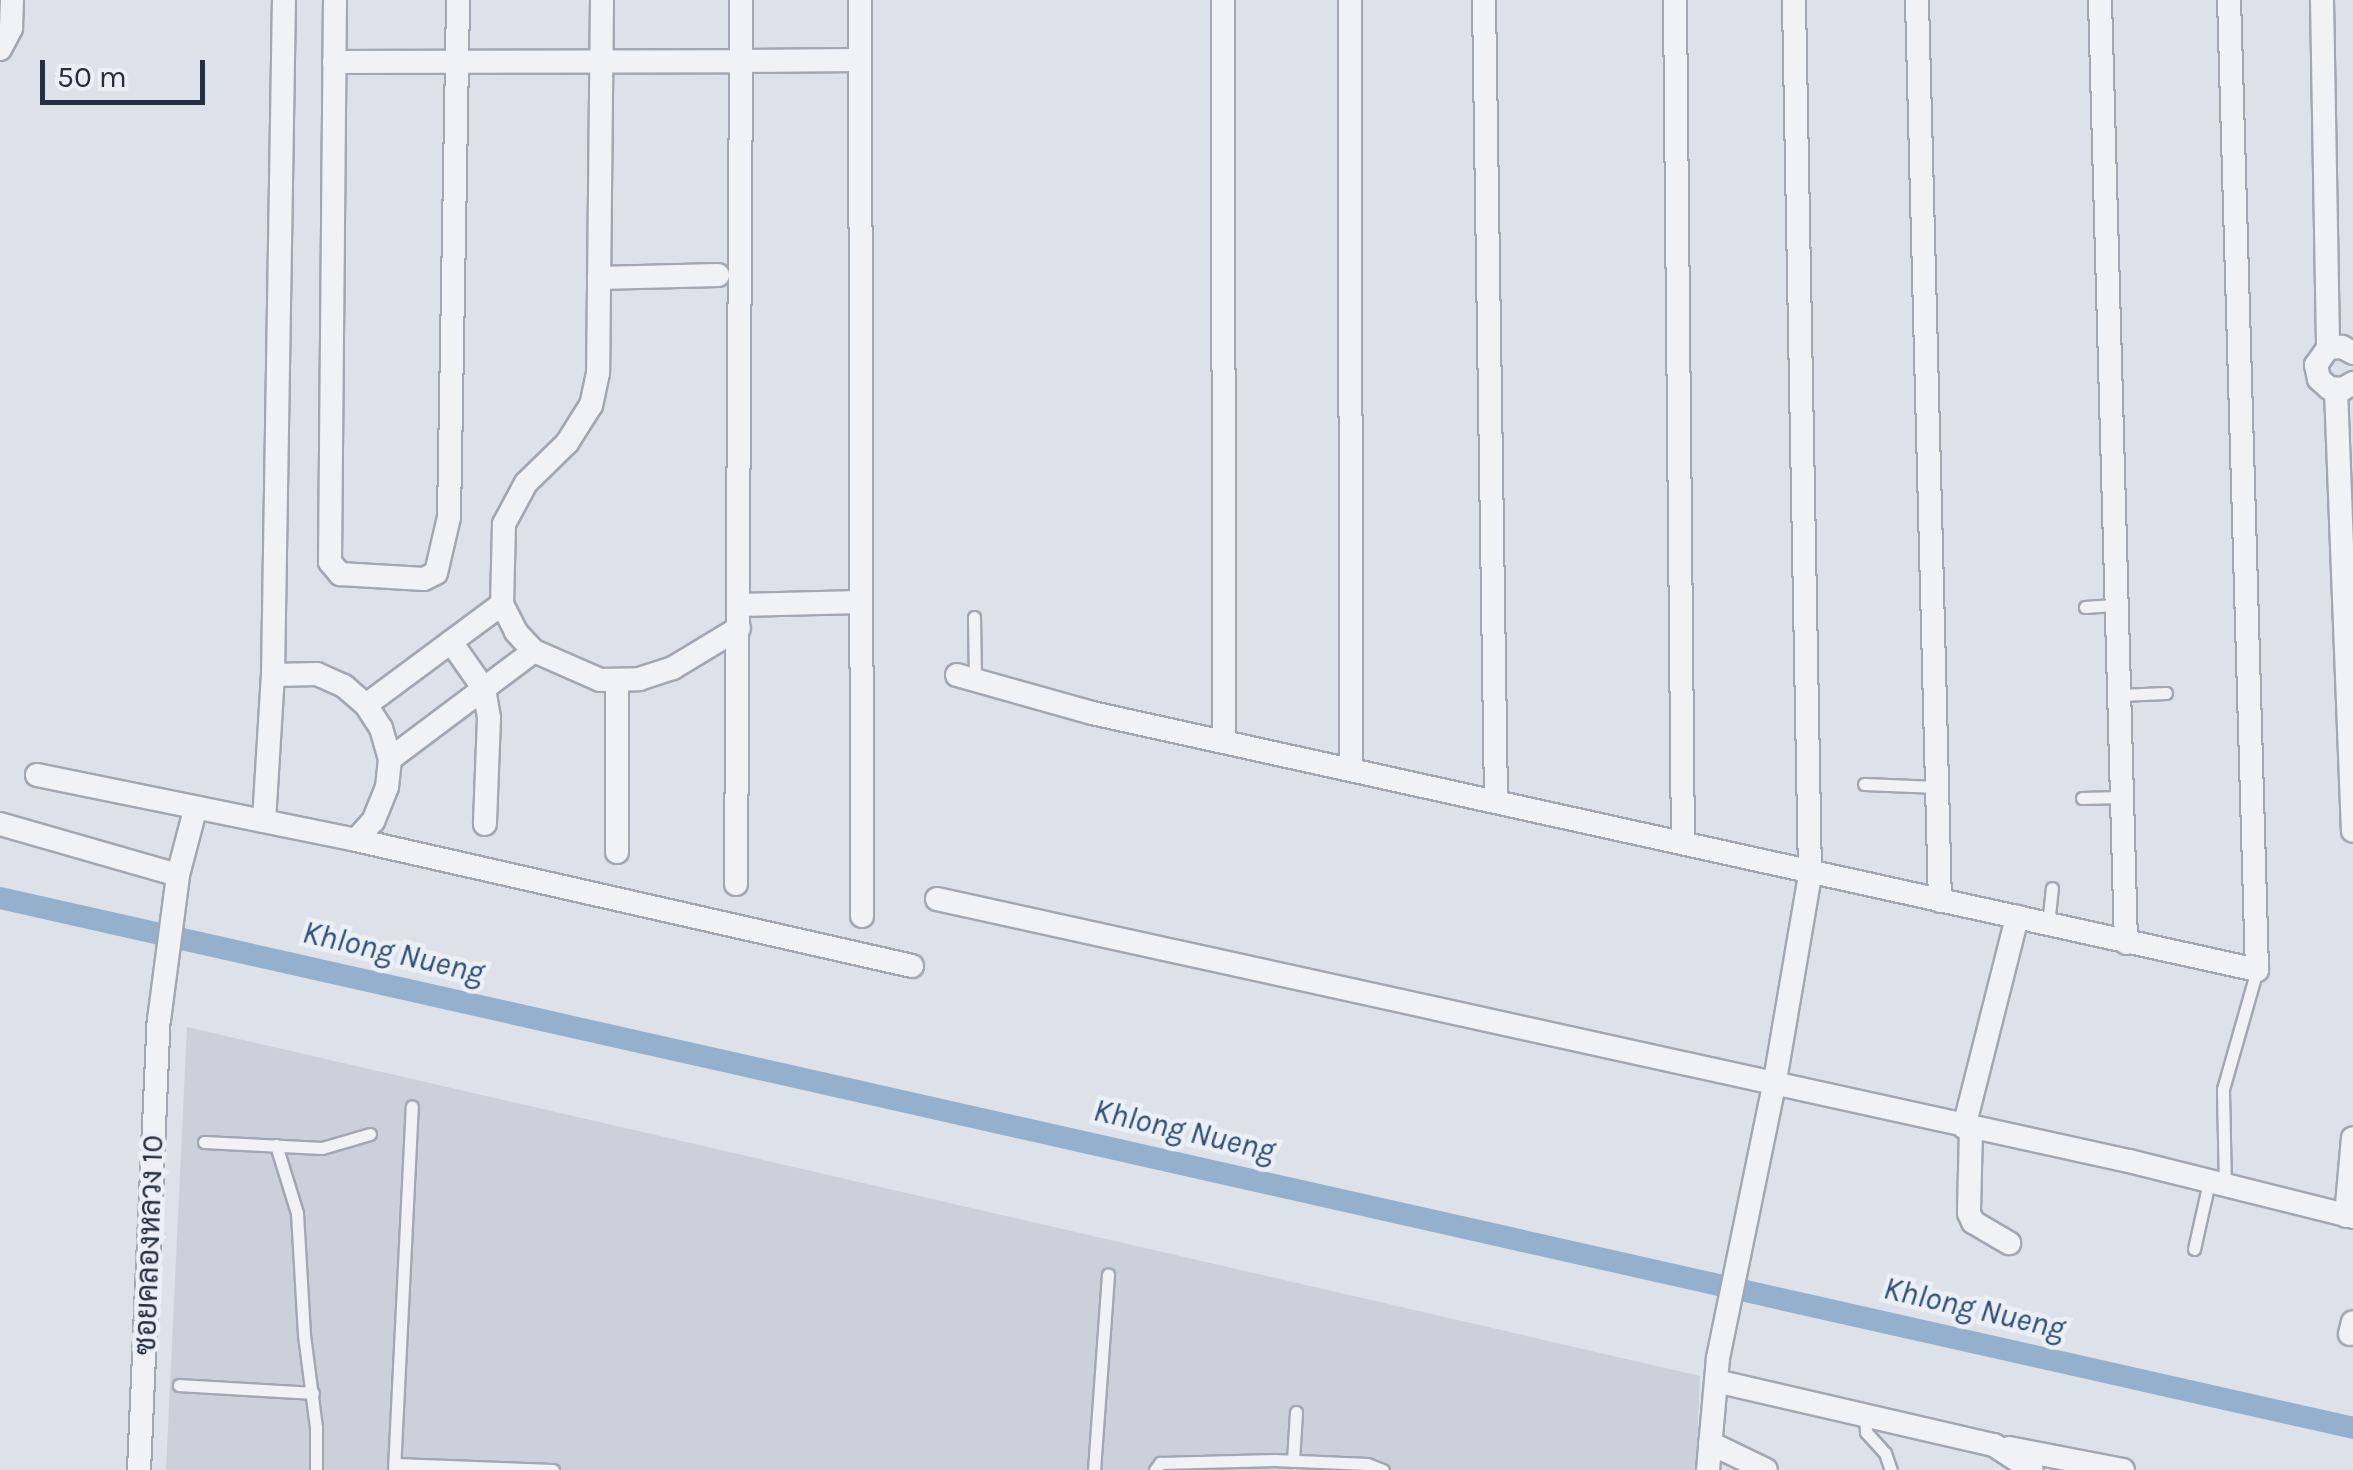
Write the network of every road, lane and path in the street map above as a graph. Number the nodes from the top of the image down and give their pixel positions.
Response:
1 (10, 0) edge
2 (284, 0) edge
3 (335, 0) edge
4 (458, 0) edge
5 (602, 0) edge
6 (741, 0) edge
7 (860, 0) edge
8 (1224, 0) edge
9 (1350, 0) edge
10 (1484, 0) edge
11 (1675, 0) edge
12 (1794, 0) edge
13 (1917, 0) edge
14 (2100, 0) edge
15 (2229, 0) edge
16 (2322, 0) edge
17 (0, 3) edge
18 (0, 50) edge
19 (860, 60) junction
20 (741, 61) junction
21 (334, 62) junction
22 (458, 62) junction
23 (601, 62) junction
24 (718, 276) dead end
25 (599, 278) junction
26 (2328, 348) junction
27 (2353, 353) edge
28 (2344, 386) edge
29 (860, 602) junction
30 (502, 604) junction
31 (2117, 605) junction
32 (2085, 607) dead end
33 (739, 616) junction
34 (974, 617) dead end
35 (451, 642) junction
36 (534, 651) junction
37 (273, 675) junction
38 (966, 678) joint
39 (617, 680) junction
40 (484, 689) junction
41 (2166, 693) dead end
42 (2120, 695) junction
43 (366, 705) junction
44 (1224, 741) junction
45 (390, 759) junction
46 (1351, 768) junction
47 (37, 776) dead end
48 (1864, 784) dead end
49 (1937, 787) junction
50 (2082, 798) dead end
51 (2122, 798) junction
52 (1496, 800) junction
53 (194, 810) junction
54 (264, 821) junction
55 (0, 824) edge
56 (485, 824) dead end
57 (2353, 831) edge
58 (356, 840) junction
59 (1683, 843) junction
60 (616, 852) dead end
61 (1810, 875) junction
62 (736, 884) dead end
63 (177, 885) junction
64 (2052, 888) dead end
65 (937, 899) dead end
66 (1940, 901) junction
67 (862, 916) dead end
68 (2017, 917) junction
69 (2048, 924) junction
70 (2126, 942) junction
71 (912, 966) dead end
72 (2257, 970) junction
73 (1774, 1086) junction
74 (412, 1106) dead end
75 (1968, 1128) junction
76 (370, 1134) dead end
77 (2353, 1138) edge
78 (204, 1142) dead end
79 (276, 1146) junction
80 (2217, 1185) junction
81 (2350, 1216) edge
82 (2009, 1243) dead end
83 (2194, 1249) dead end
84 (1108, 1275) dead end
85 (1716, 1370) junction
86 (178, 1385) dead end
87 (314, 1394) junction
88 (1296, 1412) dead end
89 (1864, 1413) junction
90 (1710, 1443) junction
91 (1994, 1445) junction
92 (1293, 1461) junction
93 (394, 1467) edge
94 (139, 1470) edge
95 (316, 1470) edge
96 (553, 1470) edge
97 (1094, 1470) edge
98 (1156, 1470) edge
99 (1383, 1470) edge
100 (1708, 1470) edge
101 (1766, 1470) edge
102 (1891, 1470) edge
103 (2032, 1470) edge
104 (2124, 1470) edge

1 - 17 street
1 - 18 street
2 - 37 street
3 - 21 street
4 - 22 street
5 - 23 street
6 - 20 street
7 - 19 street
8 - 44 street
9 - 46 street
10 - 52 street
11 - 59 street
12 - 61 street
13 - 49 street
14 - 31 street
15 - 72 street
16 - 26 street
19 - 20 street
19 - 29 street
20 - 23 street
20 - 33 street
21 - 22 street
21 - 22 street
22 - 23 street
23 - 25 street
24 - 25 street
25 - 30 street
26 - 27 street
26 - 28 street
28 - 57 street
29 - 33 street
29 - 67 street
30 - 35 street
30 - 36 street
31 - 32 lane
31 - 42 street
33 - 39 street
33 - 62 street
34 - 38 lane
35 - 40 street
35 - 43 street
36 - 39 street
36 - 40 street
37 - 43 street
37 - 54 street
38 - 44 street
39 - 60 street
40 - 45 street
40 - 56 street
41 - 42 lane
42 - 51 street
43 - 45 street
44 - 46 street
45 - 58 street
46 - 52 street
47 - 53 street
48 - 49 lane
49 - 66 street
50 - 51 lane
51 - 70 street
52 - 59 street
53 - 54 street
53 - 63 street, ซอยคลองหลวง 10
54 - 58 street
55 - 63 street
58 - 71 street
59 - 61 street
61 - 66 street
61 - 73 street
63 - 94 street, ซอยคลองหลวง 10
64 - 69 lane
65 - 73 street
66 - 68 street
68 - 69 street
68 - 75 street
69 - 70 street
70 - 72 street
72 - 80 lane
73 - 75 street
73 - 85 street
74 - 93 lane
75 - 80 street
75 - 82 street
76 - 79 lane
77 - 81 street
78 - 79 lane
79 - 87 lane
80 - 81 street
80 - 83 lane
84 - 97 lane
85 - 89 street
85 - 90 street
86 - 87 lane
87 - 95 lane
88 - 92 lane
89 - 91 street
89 - 102 lane
90 - 100 street
90 - 101 street
91 - 103 street
91 - 104 street
92 - 98 lane
92 - 99 lane
93 - 96 lane

